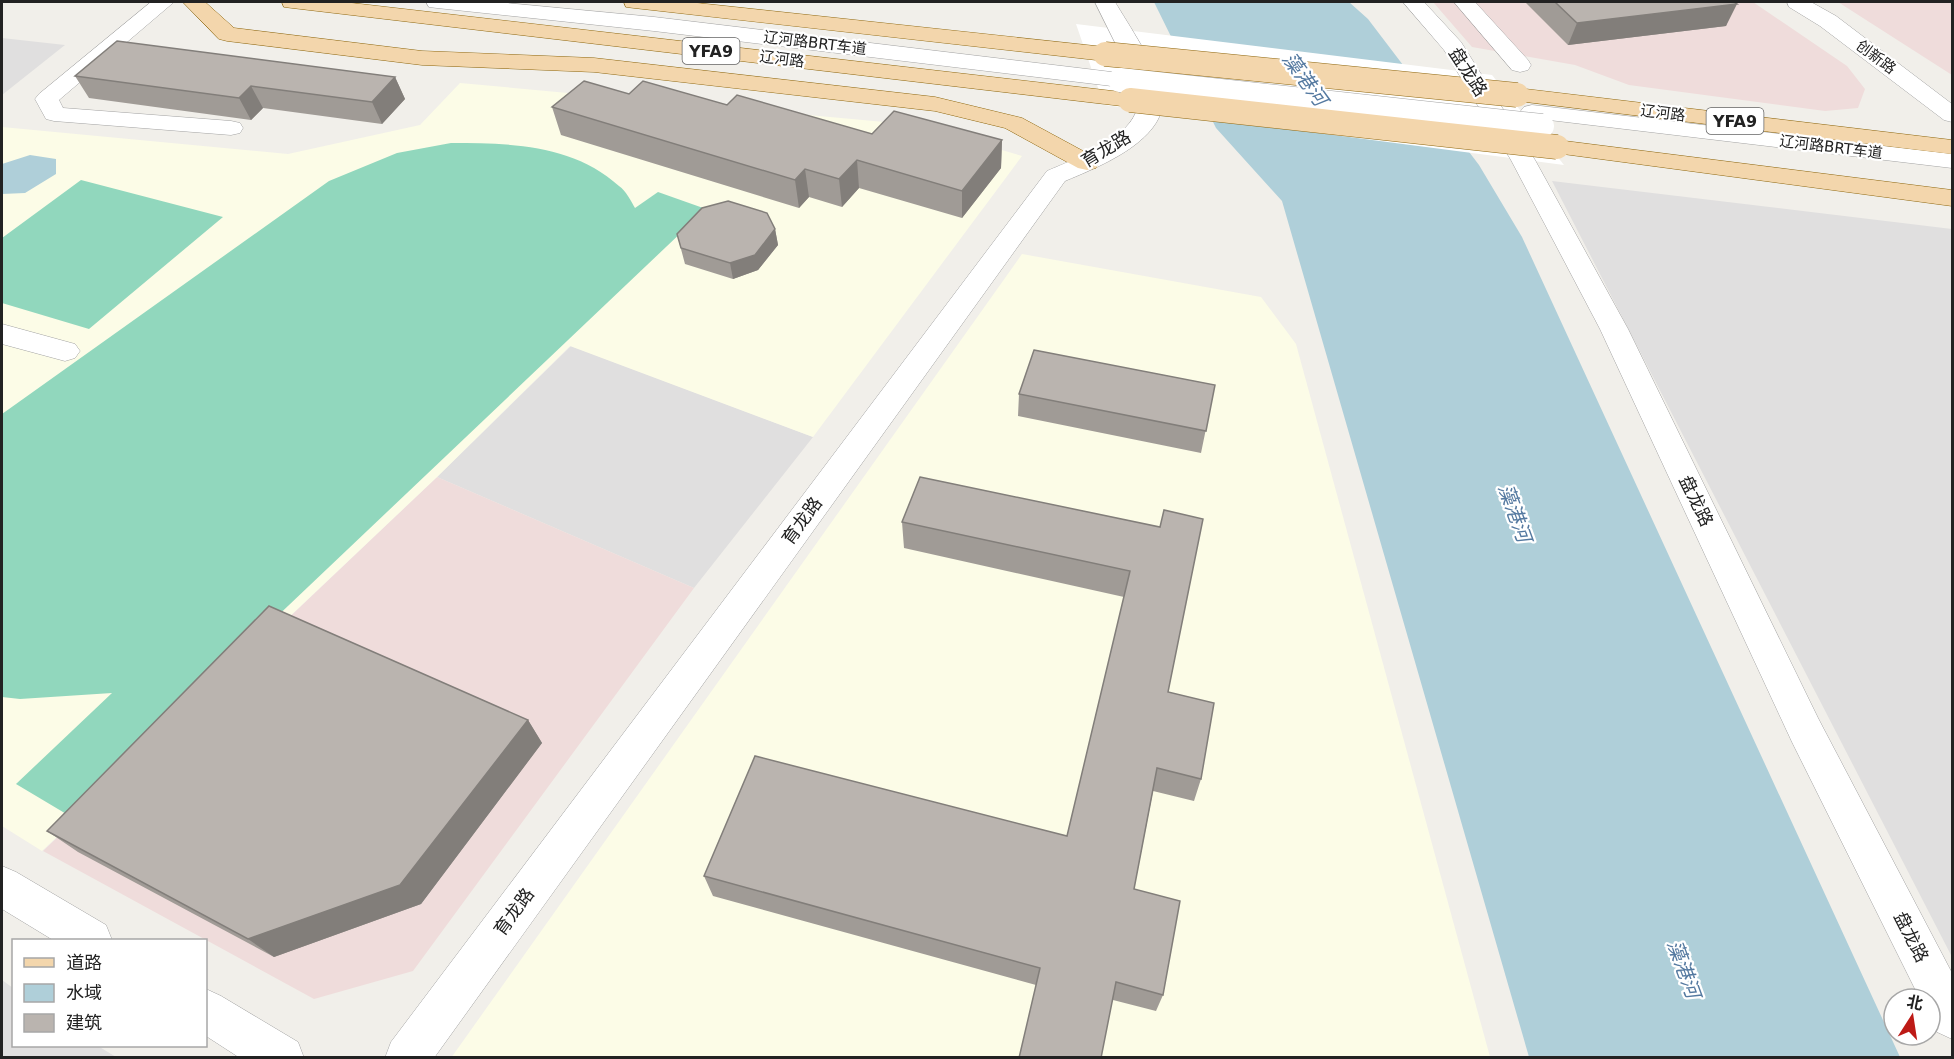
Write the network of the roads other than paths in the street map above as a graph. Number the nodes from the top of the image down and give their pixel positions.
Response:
1 (163, 2) edge
2 (193, 2) edge
3 (292, 2) edge
4 (437, 2) edge
5 (541, 2) edge
6 (634, 2) edge
7 (1105, 2) edge
8 (1413, 2) edge
9 (1464, 2) edge
10 (1797, 2) edge
11 (1520, 65) dead end
12 (1117, 75) junction
13 (1530, 111) junction
14 (1953, 115) edge
15 (231, 128) edge
16 (1953, 147) edge
17 (1953, 161) edge
18 (1087, 163) junction
19 (1953, 174) edge
20 (1953, 198) edge
21 (2, 334) edge
22 (65, 351) dead end
23 (2, 886) edge
24 (89, 939) edge
25 (207, 1012) edge
26 (1953, 1017) edge
27 (282, 1058) edge
28 (407, 1058) edge

1 - 15 street
2 - 18 main road
3 - 12 main road, 辽河路 / YFA9
4 - 12 street, 辽河路BRT车道
5 - 12 street, 辽河路BRT车道
6 - 12 main road, YFA9
7 - 18 street, 育龙路
8 - 26 street, 盘龙路
9 - 11 street
10 - 14 street, 创新路
12 - 13 street, bridge
12 - 13 main road, YFA9, bridge
12 - 20 main road, YFA9, bridge
13 - 16 main road, 辽河路 / YFA9
13 - 17 street, 辽河路BRT车道
13 - 19 street, 辽河路BRT车道
18 - 28 street, 育龙路
21 - 22 street
23 - 24 street
25 - 27 street

